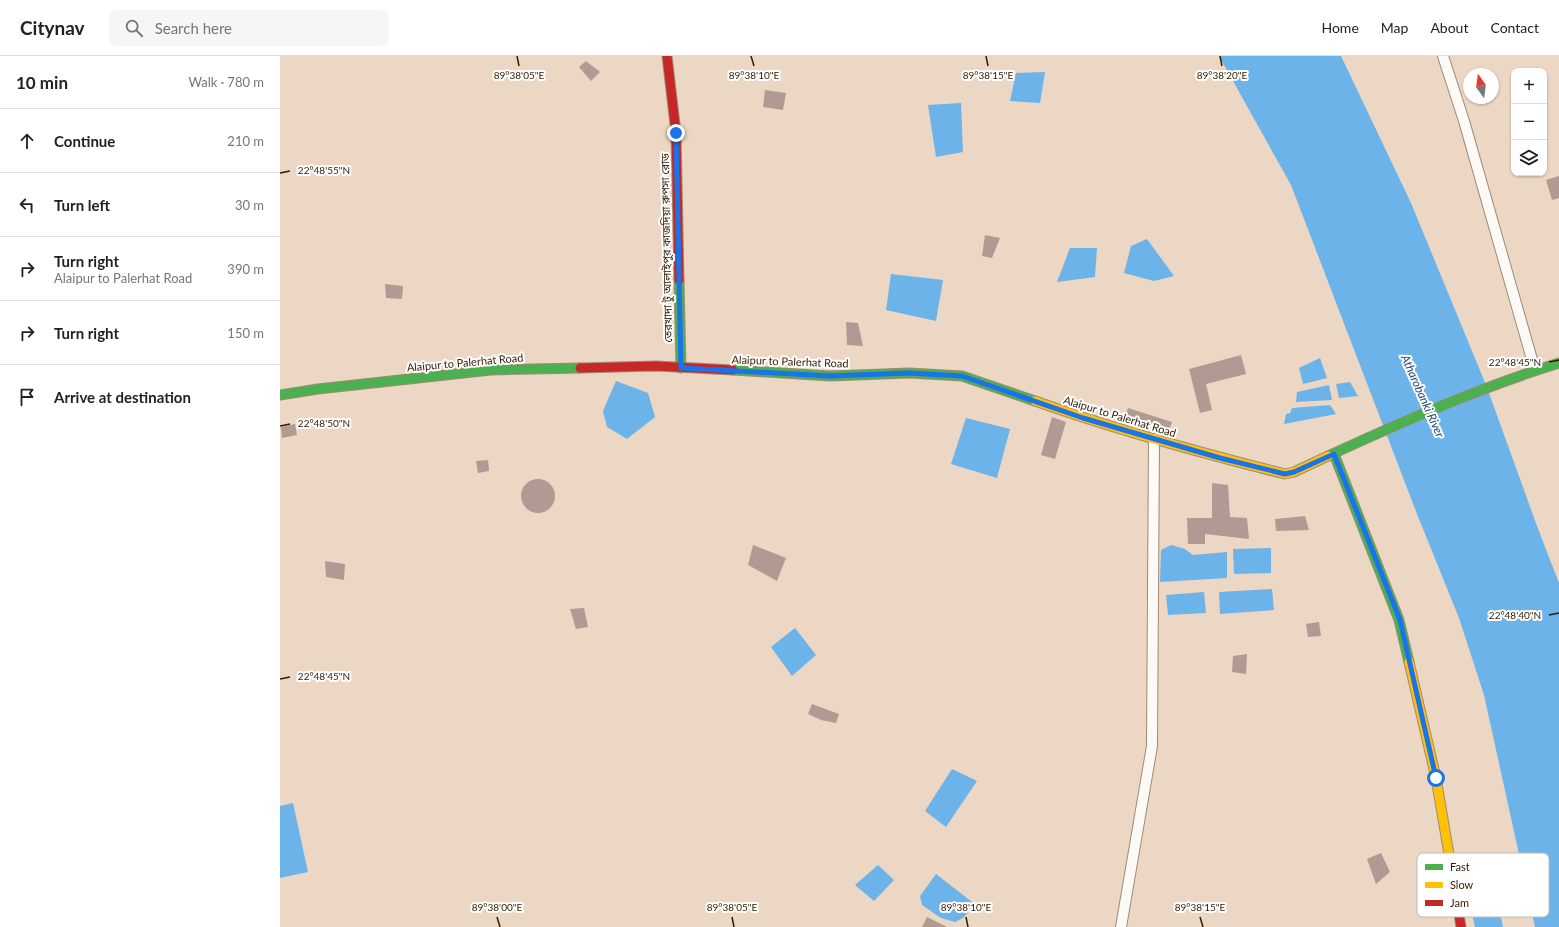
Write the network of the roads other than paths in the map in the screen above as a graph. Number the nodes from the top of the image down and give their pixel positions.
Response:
1 (667, 56) edge
2 (1443, 56) edge
3 (1559, 363) edge
4 (681, 368) junction
5 (1535, 370) junction
6 (280, 395) edge
7 (1154, 439) junction
8 (1334, 454) junction
9 (1449, 853) edge
10 (1459, 917) edge
11 (1121, 927) edge
12 (1461, 927) edge

1 - 4 main road, তেরখাদা টু আলাইপুর কাজদিয়া রুপসা রোড
2 - 5 street
3 - 5 main road
4 - 6 main road, Alaipur to Palerhat Road
4 - 7 main road, Alaipur to Palerhat Road
5 - 8 main road
7 - 8 main road, Alaipur to Palerhat Road
7 - 11 street
8 - 9 main road
10 - 12 main road

